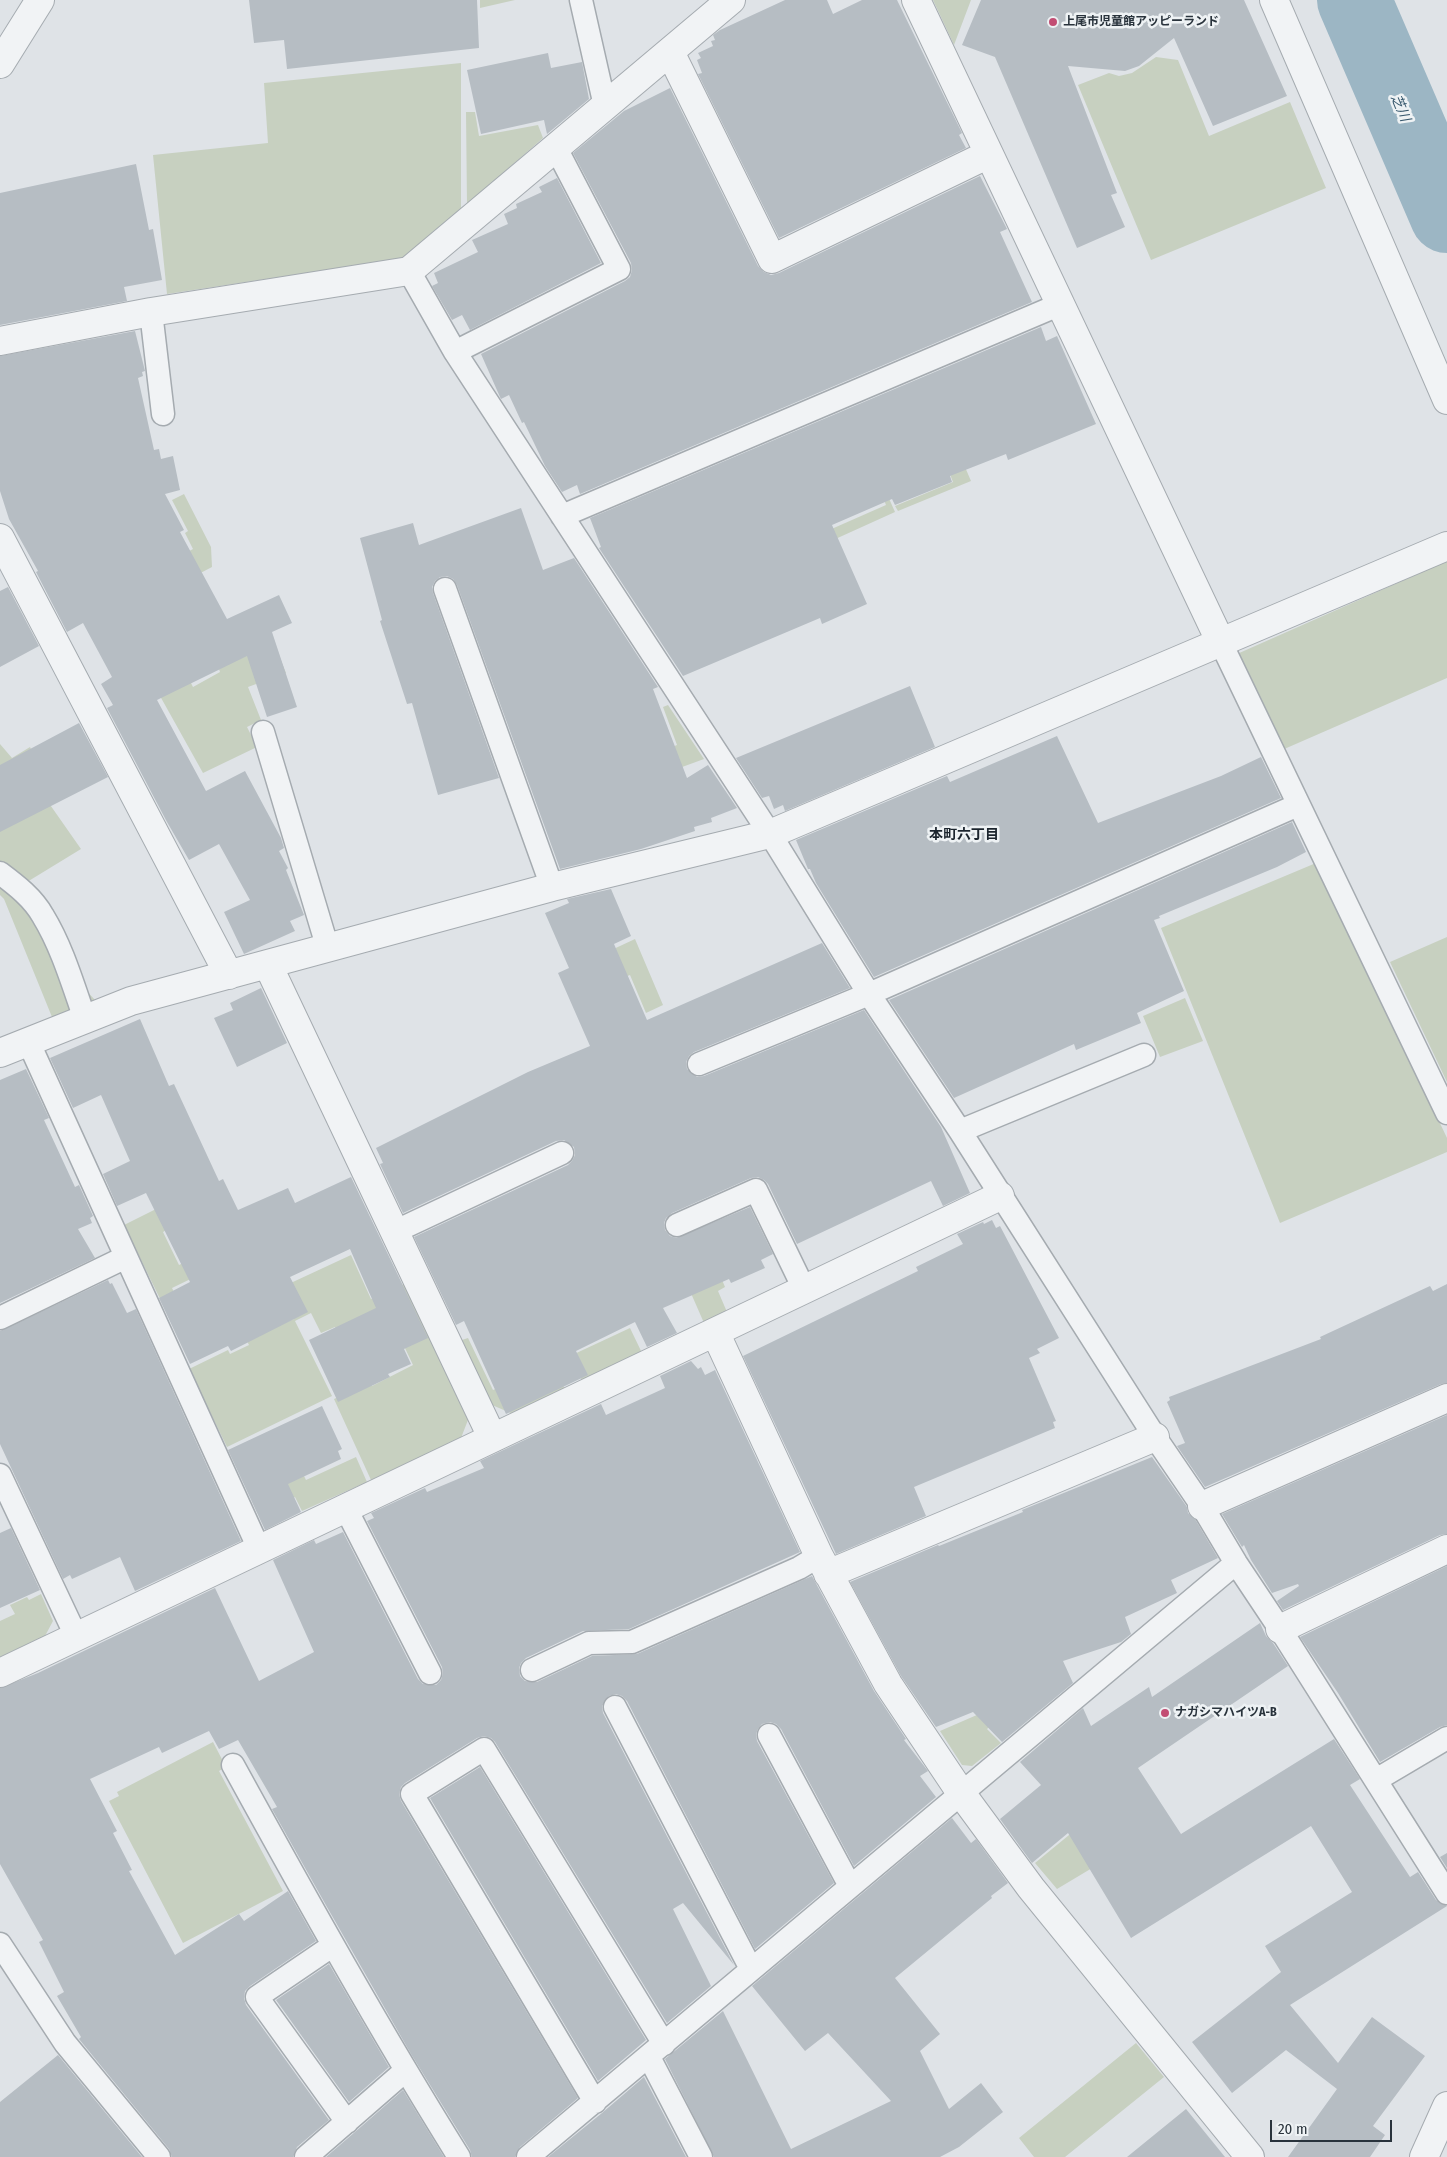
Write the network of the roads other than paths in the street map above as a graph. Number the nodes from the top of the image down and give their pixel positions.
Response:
1 (40, 0) edge
2 (581, 0) edge
3 (731, 0) edge
4 (916, 0) edge
5 (1274, 0) edge
6 (670, 52) junction
7 (0, 64) edge
8 (605, 106) junction
9 (556, 148) junction
10 (989, 154) junction
11 (409, 271) junction
12 (1061, 304) junction
13 (151, 312) junction
14 (0, 341) edge
15 (455, 352) junction
16 (1447, 400) edge
17 (163, 414) dead end
18 (562, 516) junction
19 (0, 538) edge
20 (1447, 546) edge
21 (8, 571) edge
22 (445, 590) dead end
23 (1222, 643) junction
24 (263, 732) dead end
25 (1298, 805) junction
26 (770, 834) junction
27 (0, 873) edge
28 (552, 887) junction
29 (328, 948) junction
30 (268, 965) junction
31 (230, 975) junction
32 (869, 994) junction
33 (85, 1019) junction
34 (28, 1041) junction
35 (0, 1053) edge
36 (1144, 1056) dead end
37 (699, 1064) dead end
38 (1447, 1113) edge
39 (960, 1131) junction
40 (562, 1153) dead end
41 (1000, 1196) junction
42 (677, 1225) dead end
43 (394, 1232) junction
44 (126, 1257) junction
45 (804, 1289) junction
46 (0, 1318) edge
47 (715, 1332) junction
48 (1447, 1398) edge
49 (492, 1437) junction
50 (1155, 1437) junction
51 (0, 1475) edge
52 (1202, 1506) junction
53 (345, 1507) junction
54 (259, 1549) junction
55 (1447, 1549) edge
56 (1236, 1563) junction
57 (824, 1565) junction
58 (1280, 1629) junction
59 (76, 1636) junction
60 (532, 1670) dead end
61 (430, 1672) dead end
62 (0, 1673) edge
63 (615, 1707) dead end
64 (769, 1735) dead end
65 (1447, 1738) edge
66 (233, 1765) dead end
67 (1376, 1780) junction
68 (961, 1793) junction
69 (850, 1886) junction
70 (1447, 1893) edge
71 (0, 1944) edge
72 (332, 1946) junction
73 (751, 1969) junction
74 (656, 2050) junction
75 (406, 2071) junction
76 (595, 2102) junction
77 (1447, 2106) edge
78 (346, 2122) junction
79 (542, 2153) edge
80 (159, 2157) edge
81 (306, 2157) edge
82 (459, 2157) edge
83 (701, 2157) edge
84 (1250, 2157) edge
85 (1424, 2157) edge

1 - 7 street
2 - 8 lane
3 - 6 street
4 - 10 street
5 - 16 street
6 - 8 street
6 - 10 street
8 - 9 street
9 - 11 street
9 - 15 lane
10 - 12 street
11 - 13 street
11 - 15 lane
12 - 18 lane
12 - 23 street
13 - 14 street
13 - 17 lane
15 - 18 lane
18 - 26 lane
19 - 21 street
20 - 23 street
21 - 31 street
22 - 28 lane
23 - 25 lane
23 - 26 street
24 - 29 lane
25 - 32 lane
25 - 38 lane
26 - 28 street
26 - 32 lane
27 - 33 lane
28 - 29 street
29 - 30 street
30 - 31 street
30 - 43 street
31 - 33 street
32 - 37 lane
32 - 39 lane
33 - 34 street
34 - 35 street
34 - 44 lane
36 - 39 lane
39 - 41 lane
40 - 43 lane
41 - 45 street
41 - 50 lane
42 - 45 lane
43 - 49 street
44 - 46 lane
44 - 54 lane
45 - 47 street
47 - 49 street
47 - 57 street
48 - 52 street
49 - 53 street
50 - 52 lane
50 - 57 street
51 - 59 lane
52 - 56 lane
53 - 54 street
53 - 61 lane
54 - 59 street
55 - 58 street
56 - 58 lane
56 - 68 lane
57 - 60 lane
57 - 68 street
58 - 67 lane
59 - 62 street
63 - 73 lane
64 - 69 lane
65 - 67 lane
66 - 72 lane
67 - 70 lane
68 - 69 lane
68 - 84 street
69 - 73 lane
71 - 80 lane
72 - 75 lane
72 - 78 lane
73 - 74 lane
74 - 76 lane
74 - 76 lane
74 - 83 lane
75 - 78 lane
75 - 82 lane
76 - 79 lane
77 - 85 street
78 - 81 lane

